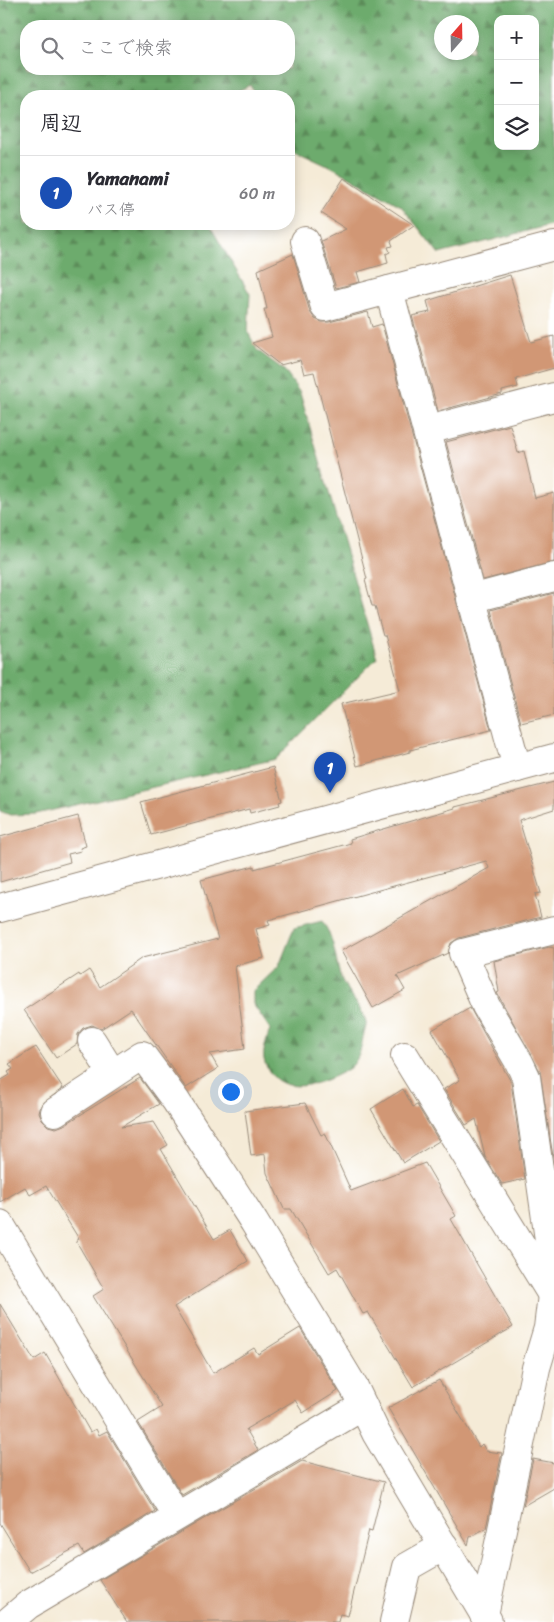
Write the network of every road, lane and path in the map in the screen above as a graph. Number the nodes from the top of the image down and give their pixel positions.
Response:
1 (305, 240) dead end
2 (554, 246) edge
3 (389, 290) junction
4 (554, 396) edge
5 (428, 430) junction
6 (554, 577) edge
7 (471, 599) junction
8 (554, 758) edge
9 (517, 768) junction
10 (0, 908) edge
11 (554, 930) edge
12 (92, 1042) dead end
13 (405, 1056) dead end
14 (112, 1073) junction
15 (55, 1112) dead end
16 (0, 1224) edge
17 (552, 1296) junction
18 (551, 1328) edge
19 (363, 1406) junction
20 (176, 1515) junction
21 (444, 1546) junction
22 (486, 1618) edge
23 (8, 1622) edge
24 (394, 1622) edge

1 - 3 street
2 - 3 street
3 - 5 street
4 - 5 street
5 - 7 street
6 - 7 street
7 - 9 street
8 - 9 street
9 - 10 street
11 - 17 street
12 - 14 street
13 - 17 street
14 - 15 street
14 - 19 street
16 - 20 street
17 - 18 street
18 - 22 street
19 - 20 street
19 - 21 street
20 - 23 street
21 - 22 street
21 - 24 street

